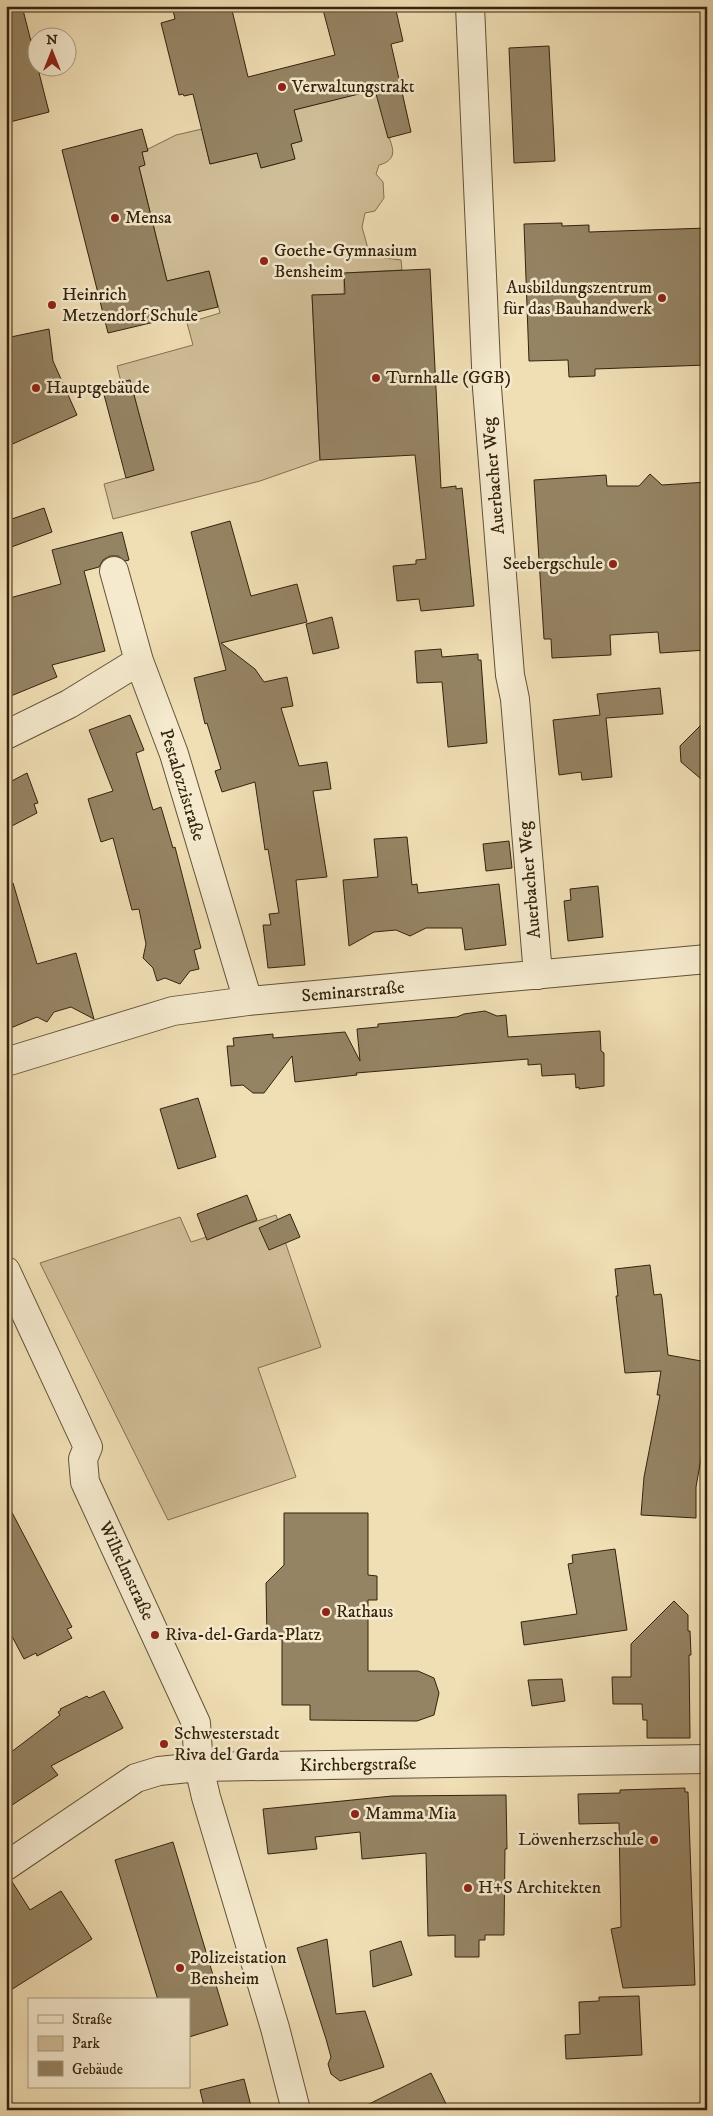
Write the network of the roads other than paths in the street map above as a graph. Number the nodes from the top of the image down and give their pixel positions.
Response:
1 (470, 6) edge
2 (114, 571) dead end
3 (139, 661) junction
4 (6, 735) edge
5 (707, 959) edge
6 (538, 975) junction
7 (248, 1001) junction
8 (6, 1062) edge
9 (6, 1271) edge
10 (707, 1758) edge
11 (200, 1767) junction
12 (6, 1866) edge
13 (296, 2110) edge

1 - 6 street, Auerbacher Weg
2 - 3 street, Pestalozzistraße
3 - 4 street
3 - 7 street, Pestalozzistraße
5 - 6 street, Seminarstraße
6 - 7 street, Seminarstraße
7 - 8 street, Seminarstraße
9 - 11 street, Wilhelmstraße
10 - 11 street, Kirchbergstraße
11 - 12 street, Kirchbergstraße
11 - 13 street, Wilhelmstraße

